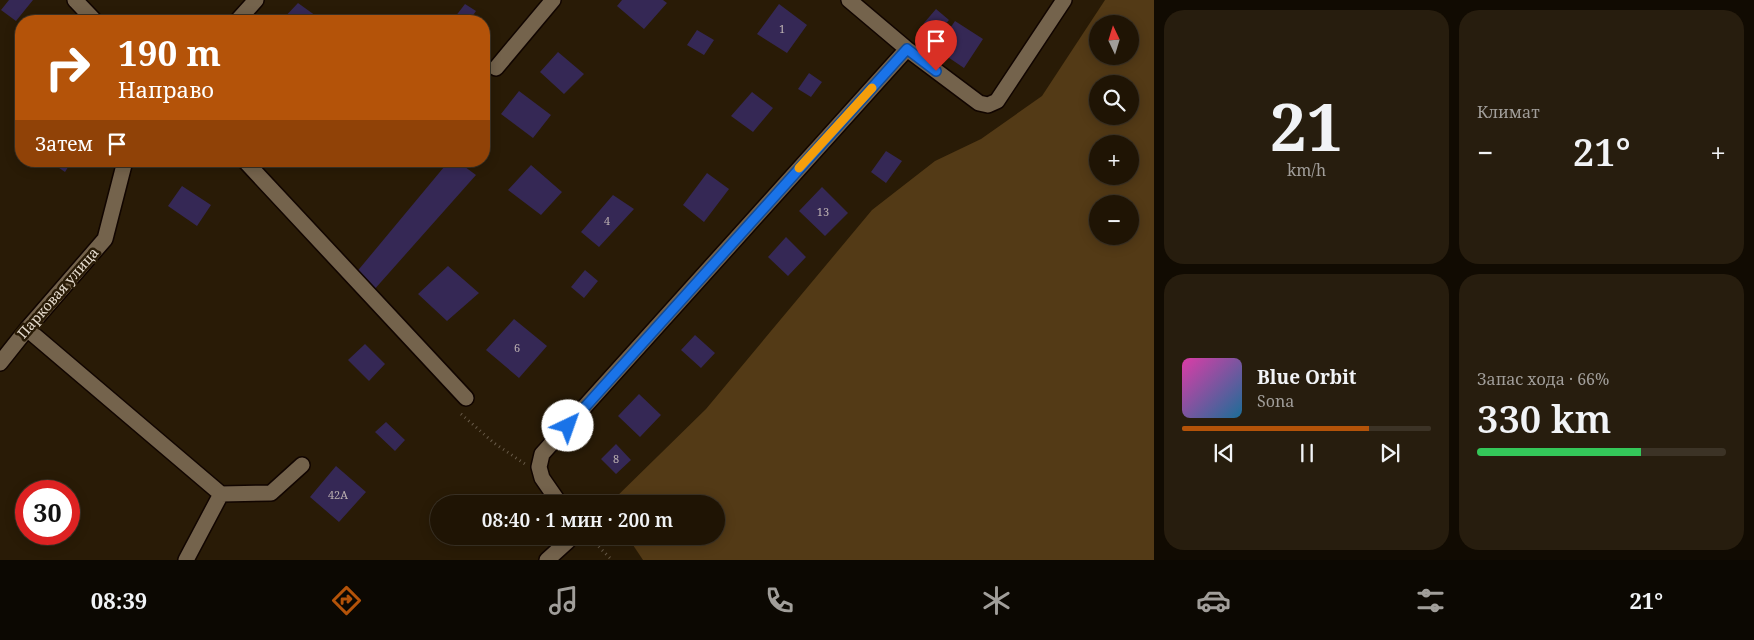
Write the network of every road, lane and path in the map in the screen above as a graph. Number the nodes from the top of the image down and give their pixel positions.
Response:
1 (75, 0) edge
2 (256, 0) edge
3 (553, 0) edge
4 (849, 0) edge
5 (1064, 0) edge
6 (89, 15) edge
7 (242, 15) edge
8 (907, 49) junction
9 (496, 68) dead end
10 (123, 167) edge
11 (249, 167) edge
12 (26, 329) junction
13 (0, 363) edge
14 (463, 405) joint
15 (302, 465) dead end
16 (541, 473) junction
17 (220, 494) junction
18 (554, 495) edge
19 (564, 545) edge
20 (597, 545) edge
21 (186, 560) edge
22 (547, 560) edge
23 (612, 560) edge

1 - 6 street
2 - 7 street
3 - 9 street
4 - 8 street
5 - 8 street
8 - 16 street
10 - 12 street, Парковая улица
11 - 14 street
12 - 13 street, Парковая улица
12 - 17 street
14 - 16 path
15 - 17 street
16 - 18 street
17 - 21 street
19 - 22 street
20 - 23 path

